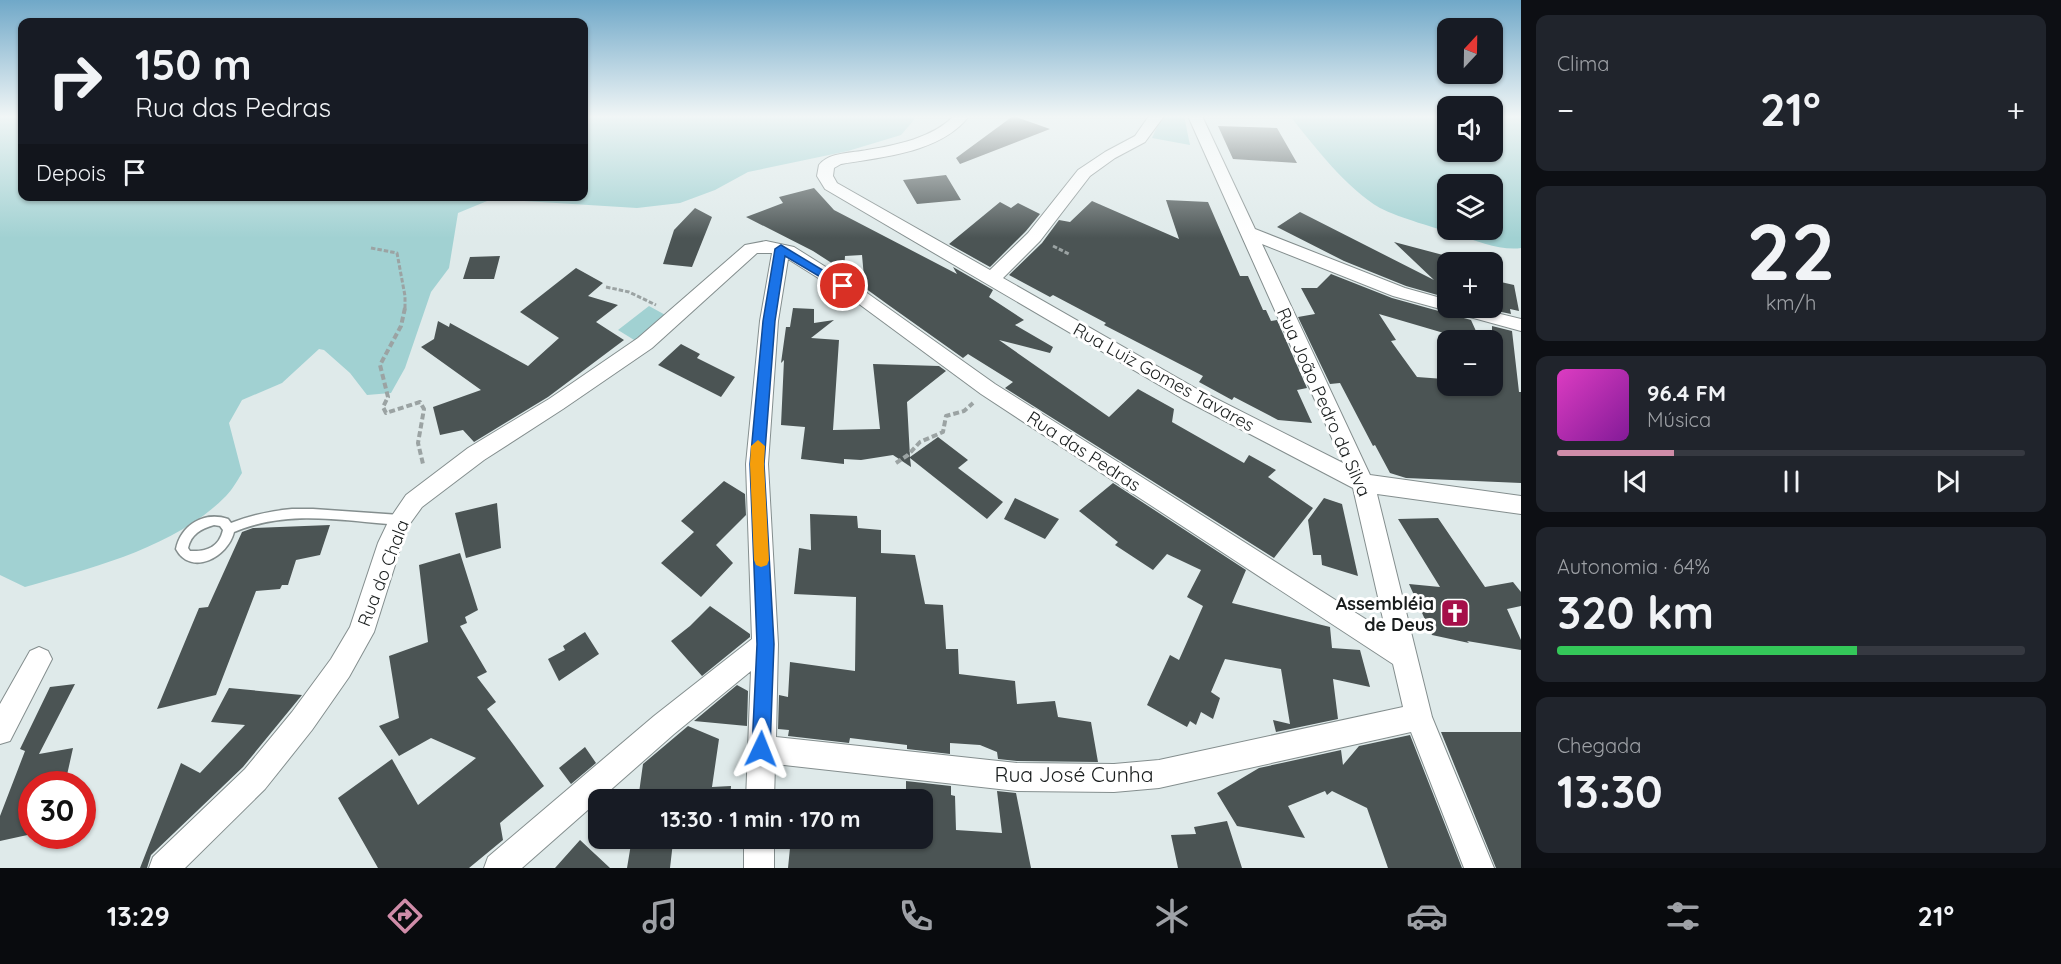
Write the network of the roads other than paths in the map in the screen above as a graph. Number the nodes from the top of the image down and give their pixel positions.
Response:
1 (854, 157) edge
2 (1107, 157) edge
3 (1213, 157) edge
4 (1248, 232) junction
5 (774, 247) junction
6 (990, 280) junction
7 (1437, 303) edge
8 (1493, 318) edge
9 (1521, 325) edge
10 (1363, 483) junction
11 (1521, 505) edge
12 (400, 520) junction
13 (229, 529) dead end
14 (765, 644) junction
15 (1403, 656) junction
16 (39, 659) dead end
17 (1419, 717) junction
18 (0, 731) edge
19 (761, 749) junction
20 (760, 789) edge
21 (759, 849) edge
22 (164, 868) edge
23 (499, 868) edge
24 (759, 868) edge
25 (1479, 868) edge

1 - 6 street, Rua Luiz Gomes Tavares
2 - 6 street
3 - 4 street, Rua João Pedro da Silva
4 - 7 street
4 - 10 street, Rua João Pedro da Silva
5 - 12 street, Rua do Chala
5 - 14 street
5 - 15 street, Rua das Pedras
6 - 10 street, Rua Luiz Gomes Tavares
8 - 9 street
10 - 11 street, Rua Luiz Gomes Tavares
10 - 15 street, Rua João Pedro da Silva
12 - 13 lane
12 - 22 street, Rua do Chala
14 - 19 street
14 - 23 street
15 - 17 street, Rua João Pedro da Silva
16 - 18 street
17 - 19 street, Rua José Cunha
17 - 25 street, Rua João Pedro da Silva
19 - 20 street
21 - 24 street

